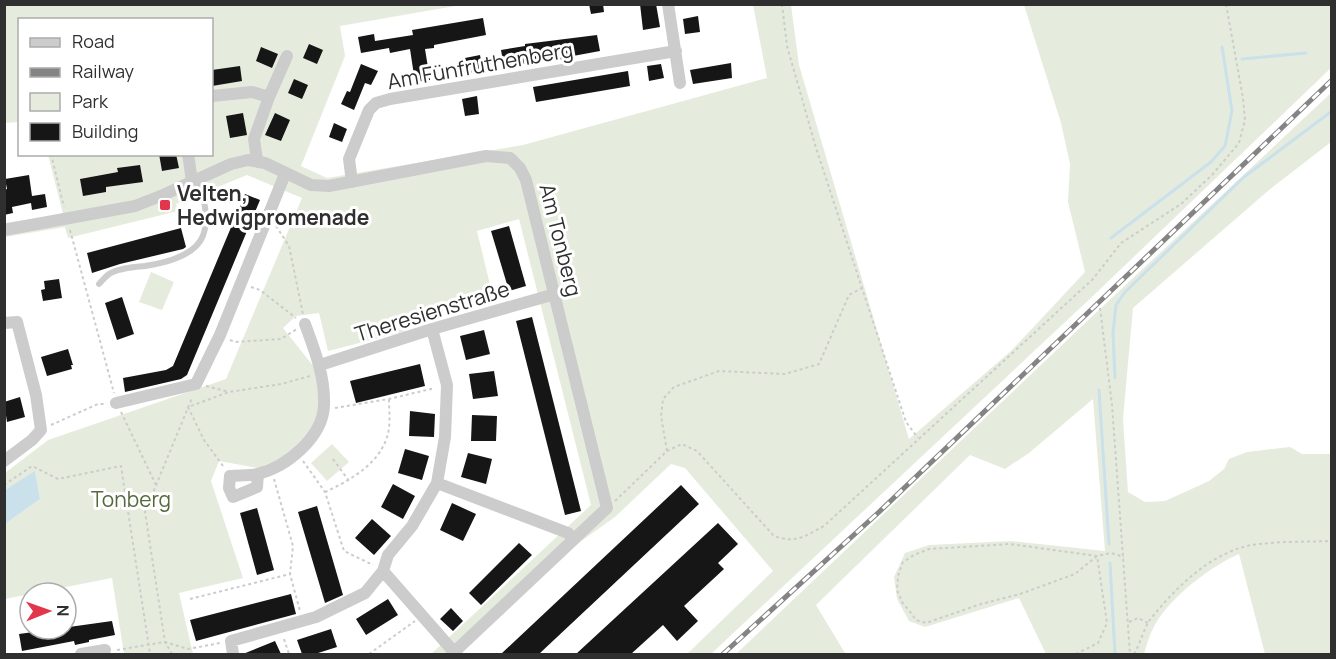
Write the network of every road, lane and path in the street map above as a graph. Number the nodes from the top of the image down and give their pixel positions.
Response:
1 (668, 4) edge
2 (782, 4) edge
3 (1226, 4) edge
4 (676, 51) junction
5 (287, 56) dead end
6 (680, 83) dead end
7 (213, 96) edge
8 (269, 97) junction
9 (51, 156) edge
10 (189, 156) edge
11 (257, 160) junction
12 (285, 174) junction
13 (195, 180) junction
14 (352, 182) junction
15 (268, 213) junction
16 (67, 220) junction
17 (4, 230) edge
18 (241, 282) junction
19 (99, 284) dead end
20 (862, 288) junction
21 (555, 294) junction
22 (1100, 309) dead end
23 (4, 323) edge
24 (305, 324) junction
25 (432, 329) junction
26 (220, 335) junction
27 (320, 369) junction
28 (196, 384) junction
29 (447, 385) junction
30 (229, 392) junction
31 (389, 399) junction
32 (116, 403) junction
33 (188, 407) junction
34 (324, 407) junction
35 (40, 430) junction
36 (918, 439) junction
37 (667, 451) junction
38 (297, 453) junction
39 (333, 459) dead end
40 (4, 461) edge
41 (271, 468) junction
42 (258, 474) junction
43 (230, 476) junction
44 (349, 481) junction
45 (437, 483) junction
46 (4, 485) edge
47 (156, 485) junction
48 (325, 492) junction
49 (607, 508) junction
50 (573, 539) junction
51 (1332, 541) edge
52 (1097, 556) junction
53 (1124, 557) junction
54 (383, 571) junction
55 (290, 574) junction
56 (190, 599) dead end
57 (422, 616) junction
58 (303, 621) junction
59 (1129, 622) junction
60 (1148, 623) junction
61 (280, 627) junction
62 (231, 641) junction
63 (165, 642) junction
64 (148, 645) junction
65 (105, 650) joint
66 (453, 653) edge
67 (81, 654) edge
68 (150, 654) edge
69 (172, 654) edge
70 (233, 654) edge
71 (289, 654) edge
72 (369, 654) edge
73 (1076, 654) edge
74 (1130, 654) edge
75 (1134, 654) edge

1 - 4 street
2 - 20 path
3 - 36 path
4 - 6 street
4 - 14 street, Am Fünfruthenberg
5 - 8 street
7 - 8 street
8 - 11 street
9 - 16 path
10 - 13 street
11 - 12 street, Am Tonberg
11 - 13 street
12 - 14 street, Am Tonberg
12 - 15 street
13 - 16 street
13 - 19 lane
14 - 21 street, Am Tonberg
15 - 18 street
15 - 24 path
16 - 17 street
16 - 32 path
18 - 24 path
18 - 26 street
20 - 36 path
20 - 37 path
21 - 25 street, Theresienstraße
21 - 49 street, Am Tonberg
22 - 53 path
23 - 35 street
24 - 26 path
24 - 27 street
25 - 27 street, Theresienstraße
25 - 29 street
26 - 28 street
27 - 30 path
27 - 34 street
28 - 30 path
28 - 32 street
28 - 33 path
29 - 31 path
29 - 45 street
30 - 33 path
31 - 34 path
31 - 44 path
32 - 35 path
32 - 47 path
33 - 43 path
33 - 47 path
34 - 38 street
35 - 40 street
36 - 37 path
37 - 49 path
38 - 41 street
38 - 48 path
39 - 44 path
41 - 42 street
41 - 55 path
42 - 43 street
42 - 43 street
44 - 48 path
45 - 50 street
45 - 54 street
46 - 64 path
47 - 63 path
48 - 54 path
49 - 50 street
50 - 66 street
51 - 60 path
52 - 52 path
52 - 53 path
52 - 73 path
53 - 59 path
54 - 57 street
54 - 58 street
55 - 56 path
55 - 58 path
57 - 66 street
57 - 72 path
58 - 61 street
59 - 60 path
59 - 74 path
60 - 75 path
61 - 62 street
61 - 71 path
62 - 63 path
62 - 70 street
63 - 64 path
63 - 69 path
64 - 65 path
64 - 68 path
65 - 67 street

